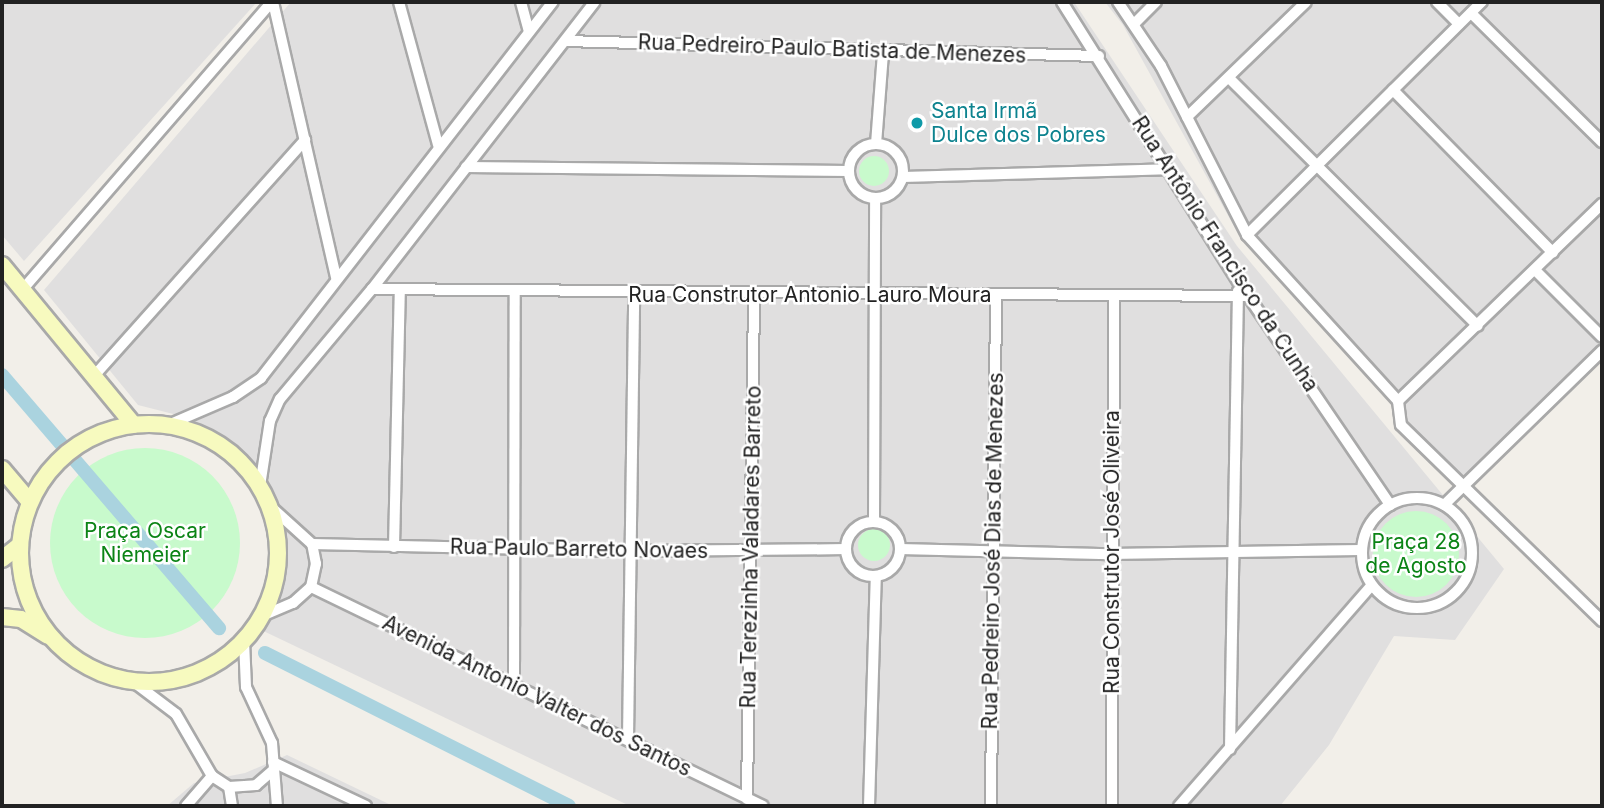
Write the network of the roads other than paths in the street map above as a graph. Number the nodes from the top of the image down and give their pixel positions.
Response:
1 (273, 2) edge
2 (399, 2) edge
3 (521, 2) edge
4 (553, 2) edge
5 (595, 2) edge
6 (1062, 2) edge
7 (1118, 2) edge
8 (1156, 2) edge
9 (1437, 2) edge
10 (1482, 2) edge
11 (1304, 3) edge
12 (1471, 13) junction
13 (1134, 23) junction
14 (1459, 24) junction
15 (529, 31) junction
16 (565, 41) junction
17 (883, 53) junction
18 (1099, 56) junction
19 (1229, 78) junction
20 (1393, 90) junction
21 (1187, 117) junction
22 (305, 140) junction
23 (1602, 142) edge
24 (876, 144) junction
25 (439, 145) junction
26 (466, 167) junction
27 (1167, 169) junction
28 (1316, 169) junction
29 (849, 171) junction
30 (903, 177) junction
31 (875, 199) junction
32 (1602, 204) edge
33 (1247, 235) junction
34 (1553, 253) junction
35 (2, 265) edge
36 (1536, 271) junction
37 (336, 278) junction
38 (23, 289) junction
39 (372, 289) junction
40 (400, 289) junction
41 (515, 293) junction
42 (634, 293) junction
43 (754, 295) junction
44 (875, 295) junction
45 (996, 296) junction
46 (1243, 296) junction
47 (1114, 298) junction
48 (1478, 326) junction
49 (1602, 337) edge
50 (1602, 351) edge
51 (94, 376) junction
52 (1398, 401) junction
53 (134, 425) junction
54 (168, 425) junction
55 (2, 469) edge
56 (260, 486) junction
57 (1461, 487) junction
58 (30, 502) junction
59 (1390, 505) junction
60 (1444, 505) junction
61 (270, 506) junction
62 (874, 522) junction
63 (312, 544) junction
64 (20, 545) junction
65 (394, 547) junction
66 (846, 549) junction
67 (512, 550) junction
68 (752, 550) junction
69 (900, 550) junction
70 (1361, 550) junction
71 (631, 551) junction
72 (992, 552) junction
73 (1110, 554) junction
74 (1234, 554) junction
75 (2, 559) edge
76 (876, 576) junction
77 (310, 586) junction
78 (1371, 586) junction
79 (262, 616) junction
80 (2, 617) edge
81 (1602, 621) edge
82 (52, 637) junction
83 (244, 641) junction
84 (131, 680) junction
85 (514, 682) junction
86 (628, 739) junction
87 (1230, 749) junction
88 (273, 767) junction
89 (212, 776) junction
90 (229, 787) junction
91 (747, 799) junction
92 (186, 806) edge
93 (232, 806) edge
94 (277, 806) edge
95 (366, 806) edge
96 (763, 806) edge
97 (869, 806) edge
98 (991, 806) edge
99 (1112, 806) edge
100 (1179, 806) edge

1 - 22 street
1 - 38 street
2 - 25 street
3 - 15 street
4 - 15 street
5 - 16 street
6 - 18 street, Rua Antônio Francisco da Cunha
7 - 13 street
8 - 13 street
9 - 14 street
10 - 12 street
11 - 19 street
12 - 14 street
12 - 23 street
13 - 21 street
14 - 20 street
15 - 25 street
16 - 17 street, Rua Pedreiro Paulo Batista de Menezes
16 - 26 street
17 - 18 street, Rua Pedreiro Paulo Batista de Menezes
17 - 24 street
18 - 27 street, Rua Antônio Francisco da Cunha
19 - 21 street
19 - 28 street
20 - 28 street
20 - 34 street
21 - 33 street
22 - 37 street
22 - 51 street
24 - 29 street
24 - 30 street
25 - 37 street
26 - 29 street
26 - 39 street
27 - 30 street
27 - 46 street, Rua Antônio Francisco da Cunha
28 - 33 street
28 - 48 street
29 - 31 street
30 - 31 street
31 - 44 street
32 - 34 street
33 - 52 street
34 - 36 street
35 - 38 street
36 - 48 street
36 - 49 street
37 - 54 street
38 - 51 street
39 - 40 street, Rua Construtor Antonio Lauro Moura
39 - 56 street
40 - 41 street, Rua Construtor Antonio Lauro Moura
40 - 65 street
41 - 42 street, Rua Construtor Antonio Lauro Moura
41 - 67 street
42 - 43 street, Rua Construtor Antonio Lauro Moura
42 - 71 street
43 - 44 street, Rua Construtor Antonio Lauro Moura
43 - 68 street, Rua Terezinha Valadares Barreto
44 - 45 street, Rua Construtor Antonio Lauro Moura
44 - 62 street
45 - 47 street, Rua Construtor Antonio Lauro Moura
45 - 72 street, Rua Pedreiro José Dias de Menezes
46 - 47 street, Rua Construtor Antonio Lauro Moura
46 - 59 street, Rua Antônio Francisco da Cunha
46 - 74 street
47 - 73 street, Rua Construtor José Oliveira
48 - 52 street
50 - 57 street
51 - 53 street
52 - 57 street
53 - 54 street
53 - 58 street
54 - 56 street
55 - 58 street
56 - 61 street
57 - 60 street
57 - 81 street
58 - 64 street
59 - 60 street
59 - 70 street
60 - 78 street
61 - 63 street
61 - 79 street
62 - 66 street
62 - 69 street
63 - 65 street, Rua Paulo Barreto Novaes
63 - 77 street
64 - 75 street
64 - 82 street
65 - 67 street, Rua Paulo Barreto Novaes
66 - 68 street, Rua Paulo Barreto Novaes
66 - 76 street
67 - 71 street, Rua Paulo Barreto Novaes
67 - 85 street
68 - 71 street, Rua Paulo Barreto Novaes
68 - 91 street, Rua Terezinha Valadares Barreto
69 - 72 street
69 - 76 street
70 - 74 street
70 - 78 street
71 - 86 street
72 - 73 street
72 - 98 street, Rua Pedreiro José Dias de Menezes
73 - 74 street
73 - 99 street, Rua Construtor José Oliveira
74 - 87 street
76 - 97 street
77 - 79 street
77 - 85 street, Avenida Antonio Valter dos Santos
78 - 87 street
79 - 83 street
80 - 82 street
82 - 84 street
83 - 84 street
83 - 88 street
84 - 89 street
85 - 86 street, Avenida Antonio Valter dos Santos
86 - 91 street, Avenida Antonio Valter dos Santos
87 - 100 street
88 - 90 street
88 - 94 street
88 - 95 street
89 - 90 street
89 - 92 street
90 - 93 street
91 - 96 street, Avenida Antonio Valter dos Santos

